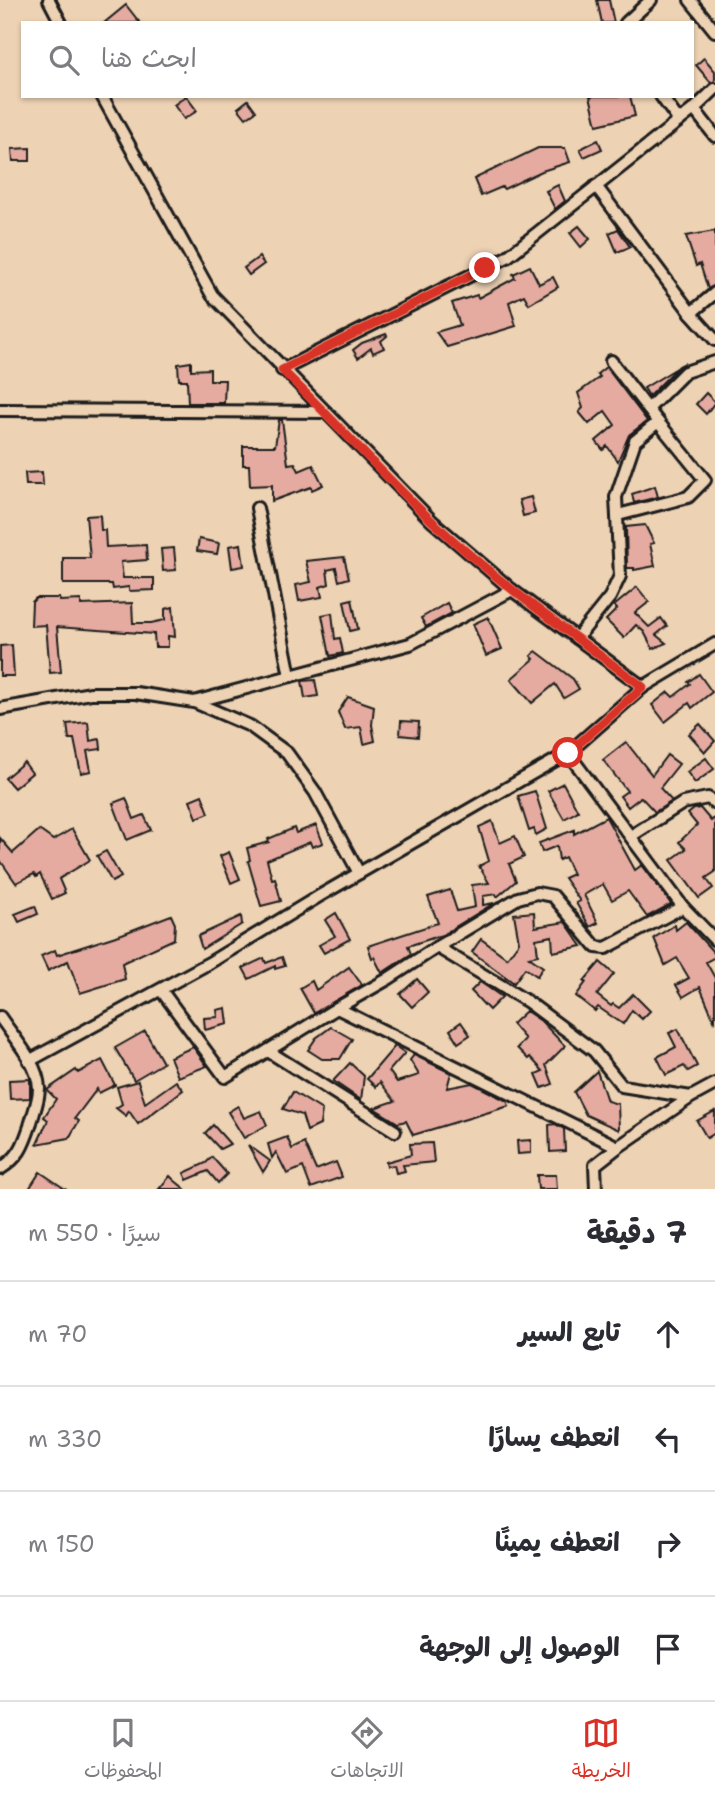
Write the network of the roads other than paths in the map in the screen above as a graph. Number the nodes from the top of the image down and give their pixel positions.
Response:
1 (49, 0) edge
2 (650, 0) edge
3 (690, 0) edge
4 (60, 21) edge
5 (628, 21) edge
6 (715, 31) edge
7 (715, 89) edge
8 (103, 98) edge
9 (663, 98) edge
10 (694, 109) junction
11 (679, 121) junction
12 (715, 136) edge
13 (596, 186) junction
14 (715, 293) edge
15 (691, 313) junction
16 (715, 340) edge
17 (611, 361) dead end
18 (715, 362) edge
19 (282, 370) junction
20 (0, 410) edge
21 (648, 410) junction
22 (326, 412) junction
23 (658, 422) junction
24 (257, 508) dead end
25 (618, 515) junction
26 (512, 590) junction
27 (577, 638) junction
28 (715, 644) edge
29 (290, 676) junction
30 (643, 687) junction
31 (194, 702) junction
32 (0, 709) edge
33 (568, 753) junction
34 (715, 803) edge
35 (631, 836) junction
36 (359, 873) junction
37 (683, 907) junction
38 (715, 940) edge
39 (437, 947) junction
40 (161, 990) junction
41 (337, 1008) junction
42 (0, 1017) edge
43 (268, 1051) junction
44 (29, 1061) junction
45 (715, 1084) edge
46 (691, 1097) junction
47 (395, 1131) dead end
48 (618, 1147) junction
49 (0, 1169) edge
50 (596, 1189) edge

1 - 4 street
2 - 5 street
3 - 6 street
7 - 10 street
8 - 19 street
9 - 11 street
10 - 11 street
10 - 12 street
11 - 13 street
13 - 15 street
13 - 19 street
14 - 15 street
15 - 16 street
17 - 21 street
18 - 21 street
19 - 22 street
20 - 22 street
21 - 23 street
22 - 26 street
23 - 25 street
23 - 25 street
24 - 29 street
25 - 27 street
26 - 27 street
26 - 29 street
27 - 30 street
28 - 30 street
29 - 31 street
30 - 33 street
31 - 32 street
31 - 36 street
33 - 35 street
33 - 36 street
34 - 35 street
35 - 37 street
36 - 40 street
37 - 38 street
37 - 39 street
39 - 41 street
39 - 46 street
40 - 43 street
40 - 44 street
41 - 43 street
41 - 48 street
42 - 44 street
43 - 47 street
44 - 49 street
45 - 46 street
46 - 48 street
48 - 50 street

